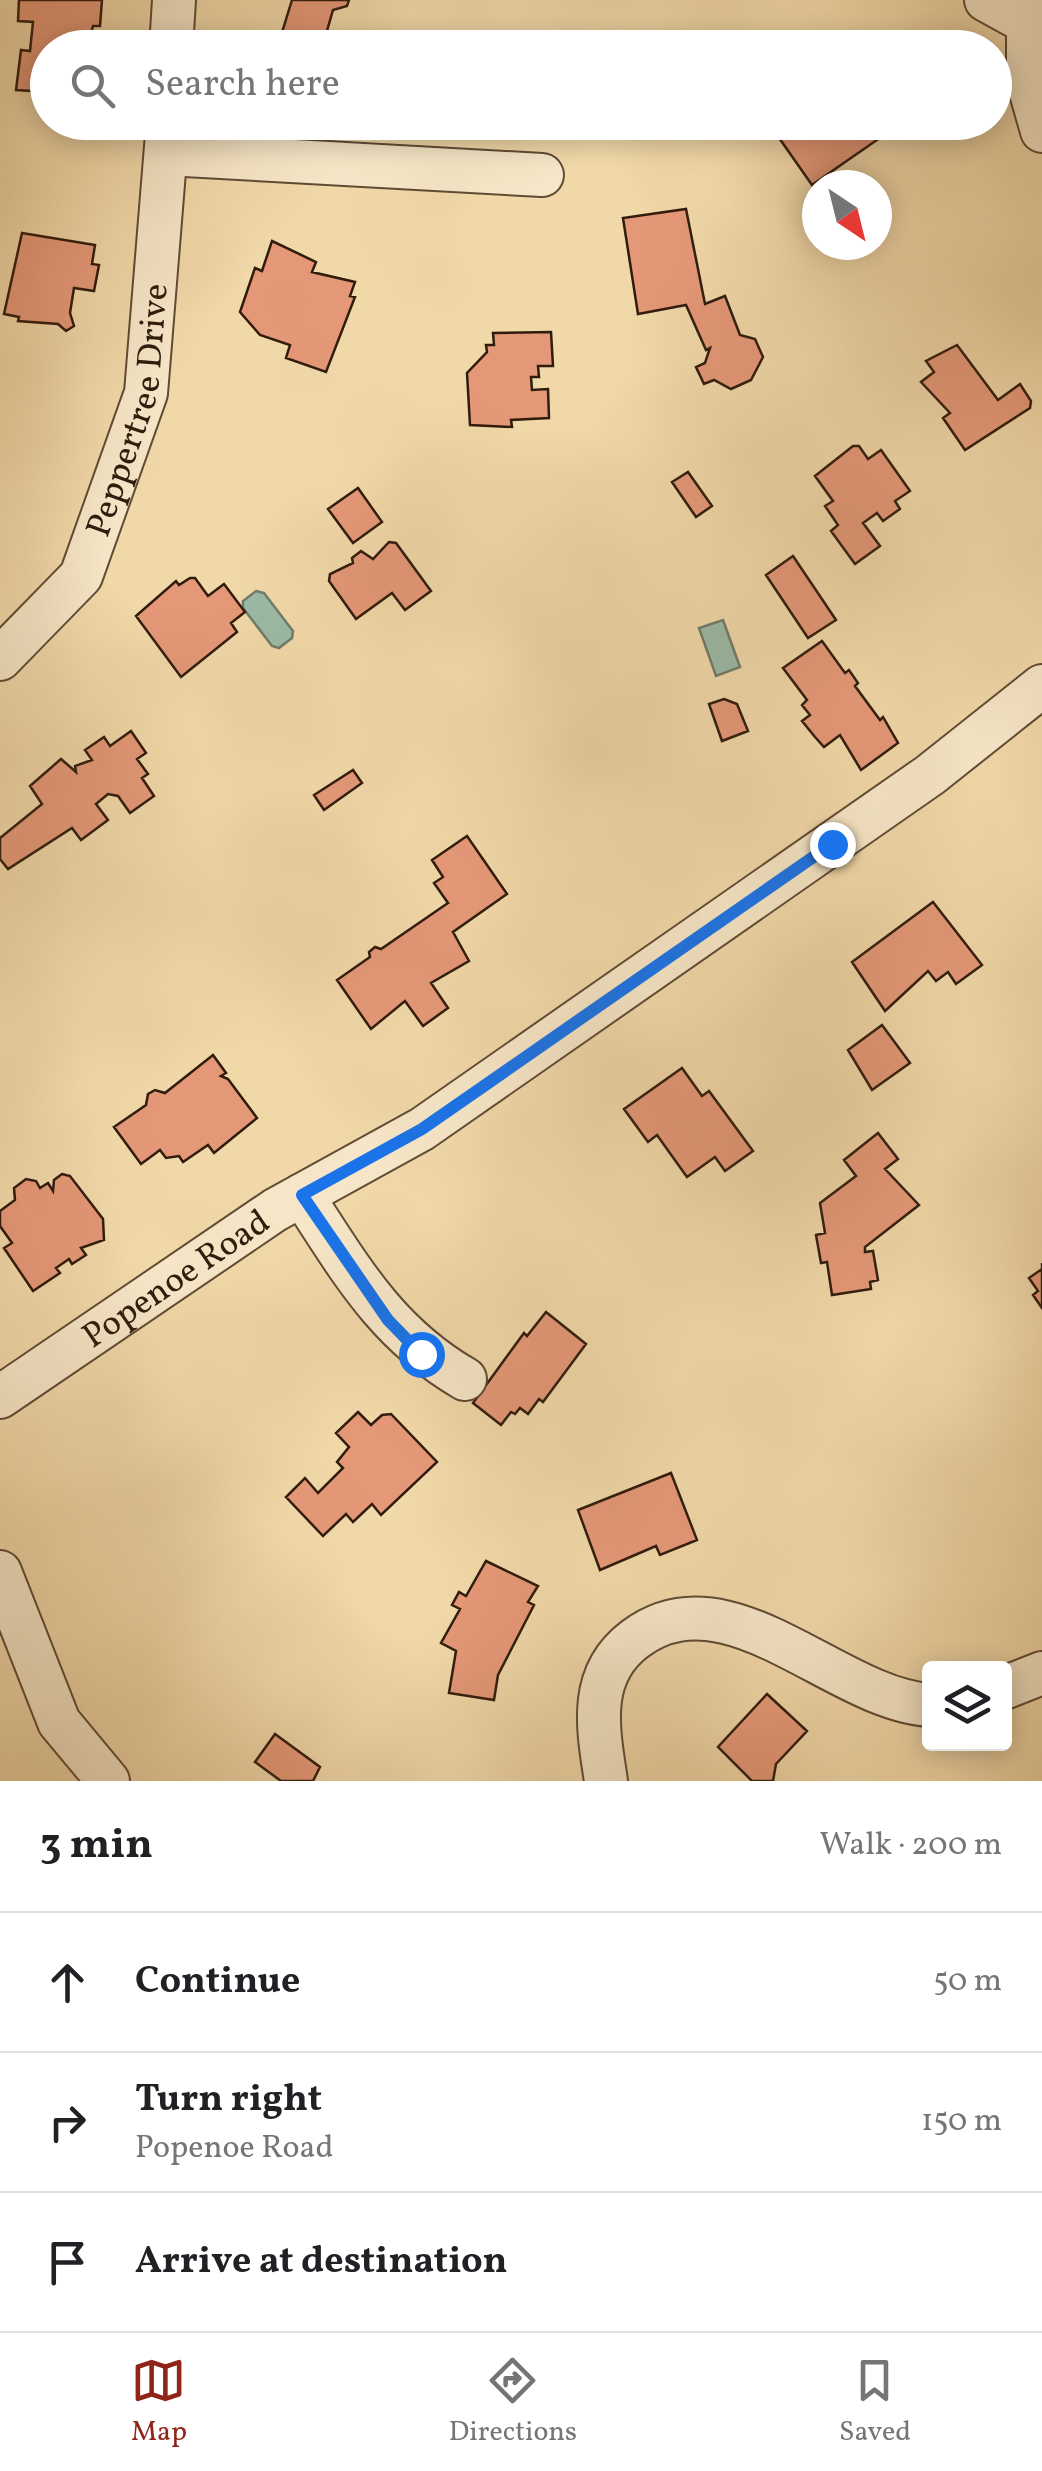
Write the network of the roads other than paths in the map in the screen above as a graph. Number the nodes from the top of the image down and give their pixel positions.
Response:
1 (174, 0) edge
2 (986, 0) edge
3 (1035, 16) edge
4 (173, 30) edge
5 (1042, 131) edge
6 (167, 140) edge
7 (187, 140) edge
8 (542, 175) dead end
9 (0, 659) edge
10 (1036, 704) edge
11 (302, 1195) junction
12 (464, 1379) dead end
13 (0, 1397) edge
14 (0, 1572) edge
15 (1042, 1674) edge
16 (1012, 1685) edge
17 (922, 1703) edge
18 (108, 1781) edge
19 (606, 1781) edge

1 - 4 street
2 - 3 street
3 - 5 street
6 - 9 street, Peppertree Drive
7 - 8 street
10 - 11 street, Popenoe Road
11 - 12 street
11 - 13 street, Popenoe Road
14 - 18 street
15 - 16 street
17 - 19 street

